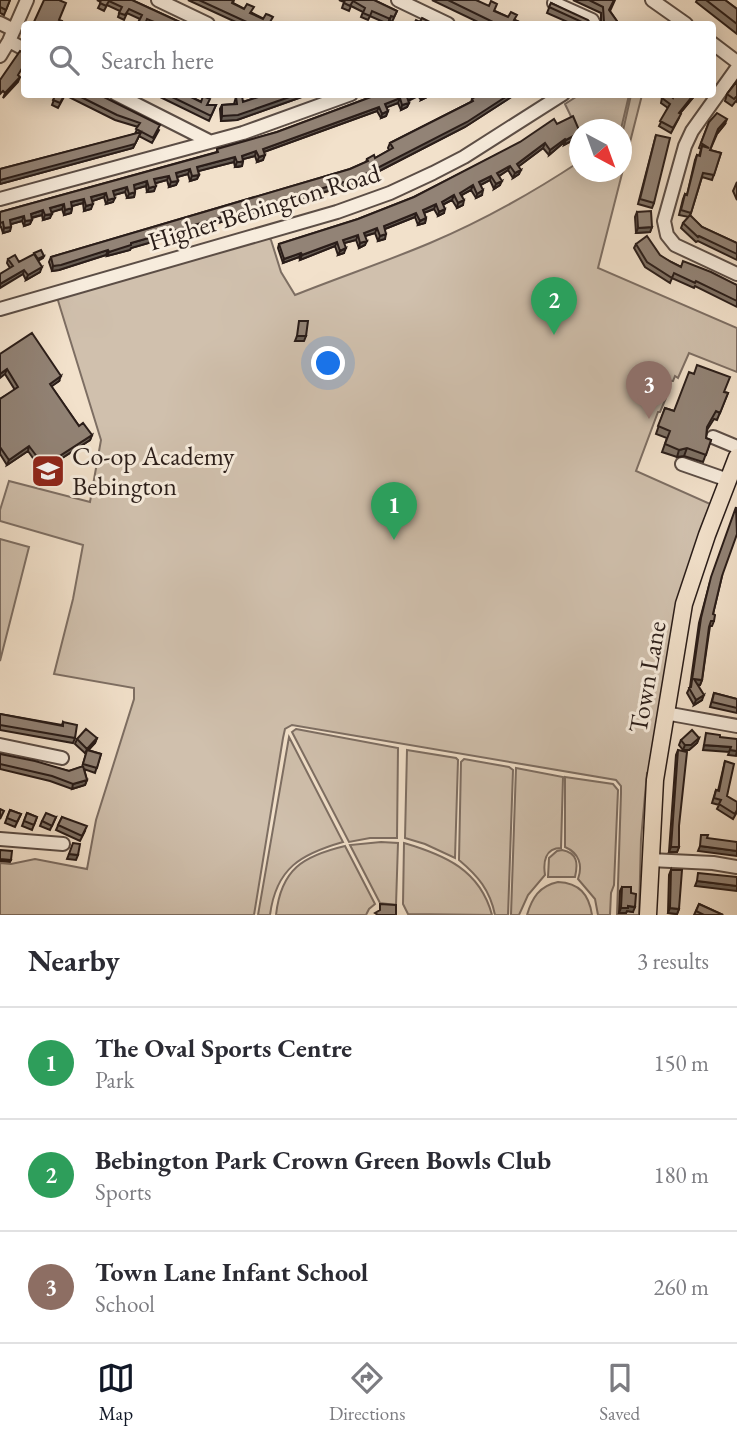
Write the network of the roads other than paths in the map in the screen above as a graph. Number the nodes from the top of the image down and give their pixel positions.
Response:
1 (27, 0) edge
2 (158, 0) edge
3 (398, 0) edge
4 (555, 0) edge
5 (652, 0) edge
6 (669, 12) edge
7 (202, 21) edge
8 (442, 21) edge
9 (592, 21) edge
10 (0, 23) edge
11 (12, 36) junction
12 (21, 46) edge
13 (716, 46) edge
14 (0, 56) edge
15 (737, 62) edge
16 (737, 68) edge
17 (716, 91) edge
18 (124, 98) edge
19 (340, 98) edge
20 (557, 98) edge
21 (710, 98) edge
22 (209, 141) junction
23 (0, 199) edge
24 (737, 274) edge
25 (0, 309) edge
26 (713, 437) dead end
27 (737, 447) edge
28 (682, 464) dead end
29 (734, 468) edge
30 (666, 713) junction
31 (737, 726) edge
32 (0, 745) edge
33 (62, 758) dead end
34 (0, 839) edge
35 (55, 847) dead end
36 (650, 860) junction
37 (737, 867) edge
38 (648, 915) edge

1 - 11 street
2 - 7 street
3 - 8 street
4 - 9 street
5 - 6 street
10 - 11 street
11 - 12 street
11 - 14 street
13 - 15 street
16 - 17 street
18 - 22 street
19 - 22 street
20 - 25 street, Higher Bebington Road
21 - 24 street
22 - 23 street
26 - 27 street
28 - 29 street
29 - 30 main road, Town Lane
30 - 31 street
30 - 36 main road, Town Lane
32 - 33 street
34 - 35 street
36 - 37 street
36 - 38 main road, Town Lane

